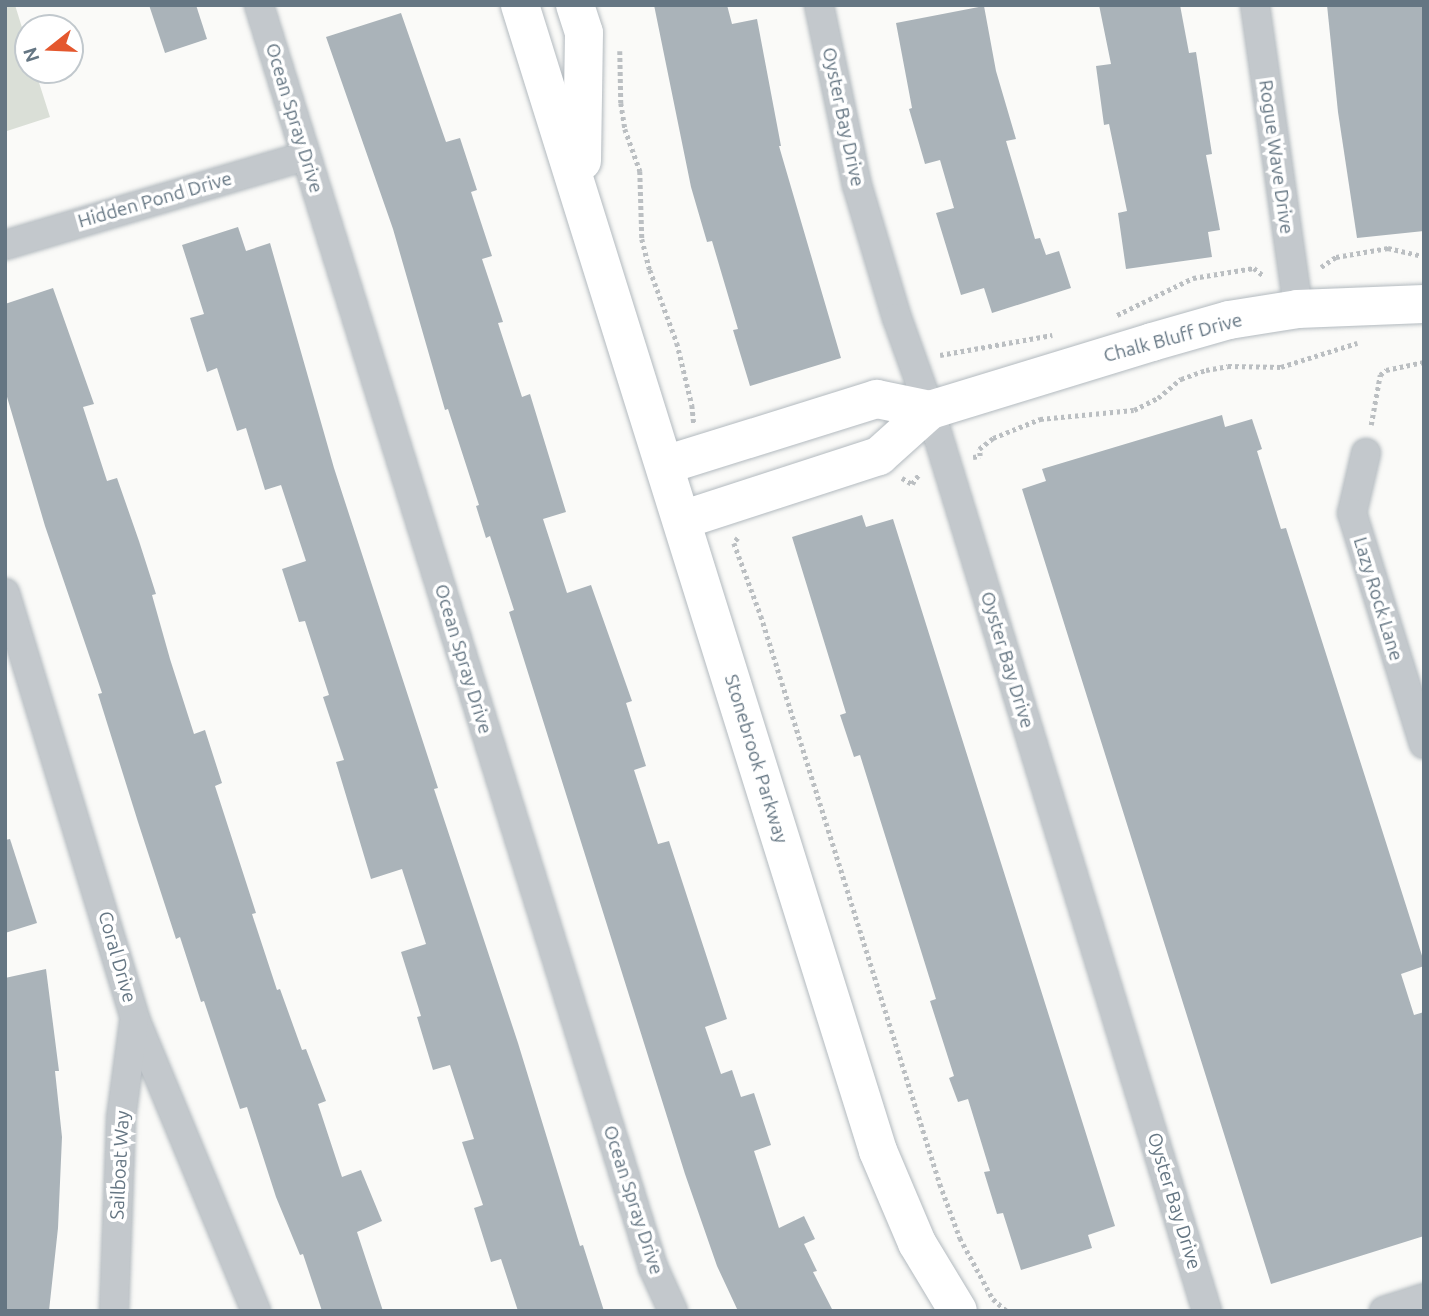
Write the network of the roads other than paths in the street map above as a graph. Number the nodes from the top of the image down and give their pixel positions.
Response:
1 (520, 5) edge
2 (575, 5) edge
3 (819, 5) edge
4 (1255, 5) edge
5 (264, 7) edge
6 (306, 156) junction
7 (581, 195) junction
8 (5, 245) edge
9 (1424, 304) edge
10 (1298, 309) junction
11 (930, 410) junction
12 (1366, 453) road end
13 (665, 464) junction
14 (682, 520) junction
15 (5, 593) edge
16 (1424, 744) edge
17 (135, 1019) junction
18 (1424, 1298) edge
19 (114, 1311) edge
20 (256, 1311) edge
21 (673, 1311) edge
22 (958, 1311) edge
23 (1207, 1311) edge
24 (1384, 1311) edge

1 - 7 street, Stonebrook Parkway
2 - 7 street, Stonebrook Parkway
3 - 11 street, Oyster Bay Drive
4 - 10 street, Rogue Wave Drive
5 - 6 street, Ocean Spray Drive
6 - 8 street, Hidden Pond Drive
6 - 21 street, Ocean Spray Drive
7 - 13 street, Stonebrook Parkway
9 - 10 street, Chalk Bluff Drive
10 - 11 street, Chalk Bluff Drive
11 - 13 street, Chalk Bluff Drive
11 - 14 street, Chalk Bluff Drive
11 - 23 street, Oyster Bay Drive
12 - 16 street, Lazy Rock Lane
13 - 14 street, Stonebrook Parkway
14 - 22 street, Stonebrook Parkway
15 - 17 street, Coral Drive
17 - 19 street, Sailboat Way
17 - 20 street, Coral Drive
18 - 24 street

